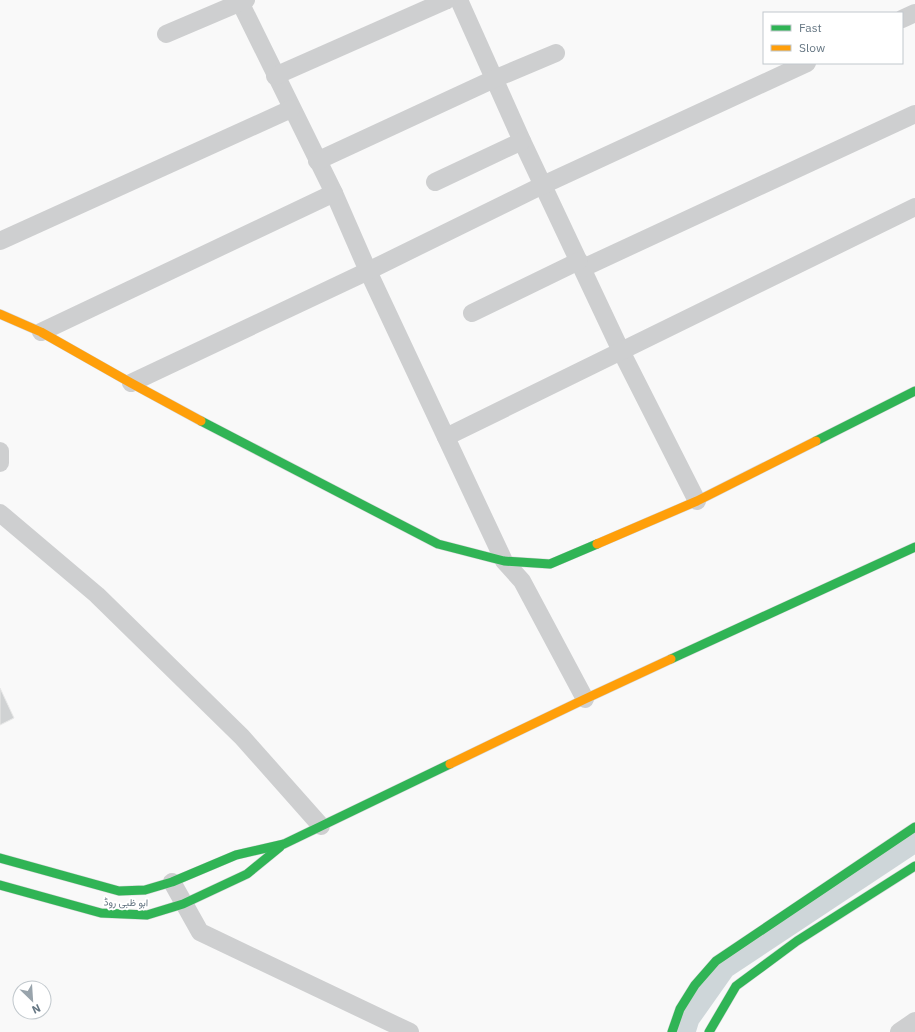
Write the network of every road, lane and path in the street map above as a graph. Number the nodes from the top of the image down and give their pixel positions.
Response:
1 (447, 0) edge
2 (459, 0) edge
3 (242, 1) edge
4 (915, 13) edge
5 (903, 19) edge
6 (166, 34) dead end
7 (556, 53) dead end
8 (805, 64) edge
9 (275, 76) junction
10 (494, 79) junction
11 (292, 109) junction
12 (915, 114) edge
13 (522, 141) junction
14 (317, 161) junction
15 (435, 182) dead end
16 (543, 185) junction
17 (334, 193) junction
18 (915, 207) edge
19 (0, 241) edge
20 (581, 265) junction
21 (368, 271) junction
22 (472, 313) dead end
23 (0, 314) edge
24 (41, 332) junction
25 (621, 351) junction
26 (131, 383) junction
27 (915, 391) edge
28 (446, 437) junction
29 (0, 451) edge
30 (0, 463) edge
31 (697, 501) junction
32 (0, 513) edge
33 (915, 547) edge
34 (504, 561) junction
35 (585, 699) junction
36 (321, 826) junction
37 (915, 827) edge
38 (284, 844) junction
39 (0, 858) edge
40 (915, 866) edge
41 (172, 882) junction
42 (0, 885) edge
43 (184, 904) junction
44 (915, 1021) edge
45 (410, 1032) edge
46 (672, 1032) edge
47 (709, 1032) edge
48 (899, 1032) edge

1 - 9 street
2 - 10 street
3 - 6 street
3 - 9 street
4 - 5 street
7 - 10 street
8 - 16 street
9 - 11 street
10 - 13 street
10 - 14 street
11 - 14 street
11 - 19 street
12 - 20 street
13 - 15 street
13 - 16 street
14 - 17 street
16 - 20 street
16 - 21 street
17 - 21 street
17 - 24 street
18 - 25 street
20 - 22 street
20 - 25 street
21 - 26 street
21 - 28 street
23 - 24 main road
24 - 26 main road
25 - 28 street
25 - 31 street
26 - 34 main road
27 - 31 main road
28 - 34 street
29 - 30 street
31 - 34 main road
32 - 36 street
33 - 35 main road
34 - 35 street
35 - 36 main road
36 - 38 main road
37 - 46 main road
38 - 41 main road, ابو ظبی روڈ
38 - 43 main road, ابو ظبی روڈ
39 - 41 main road, ابو ظبی روڈ
40 - 47 main road
41 - 43 street
42 - 43 main road, ابو ظبی روڈ
43 - 45 street
44 - 48 street

